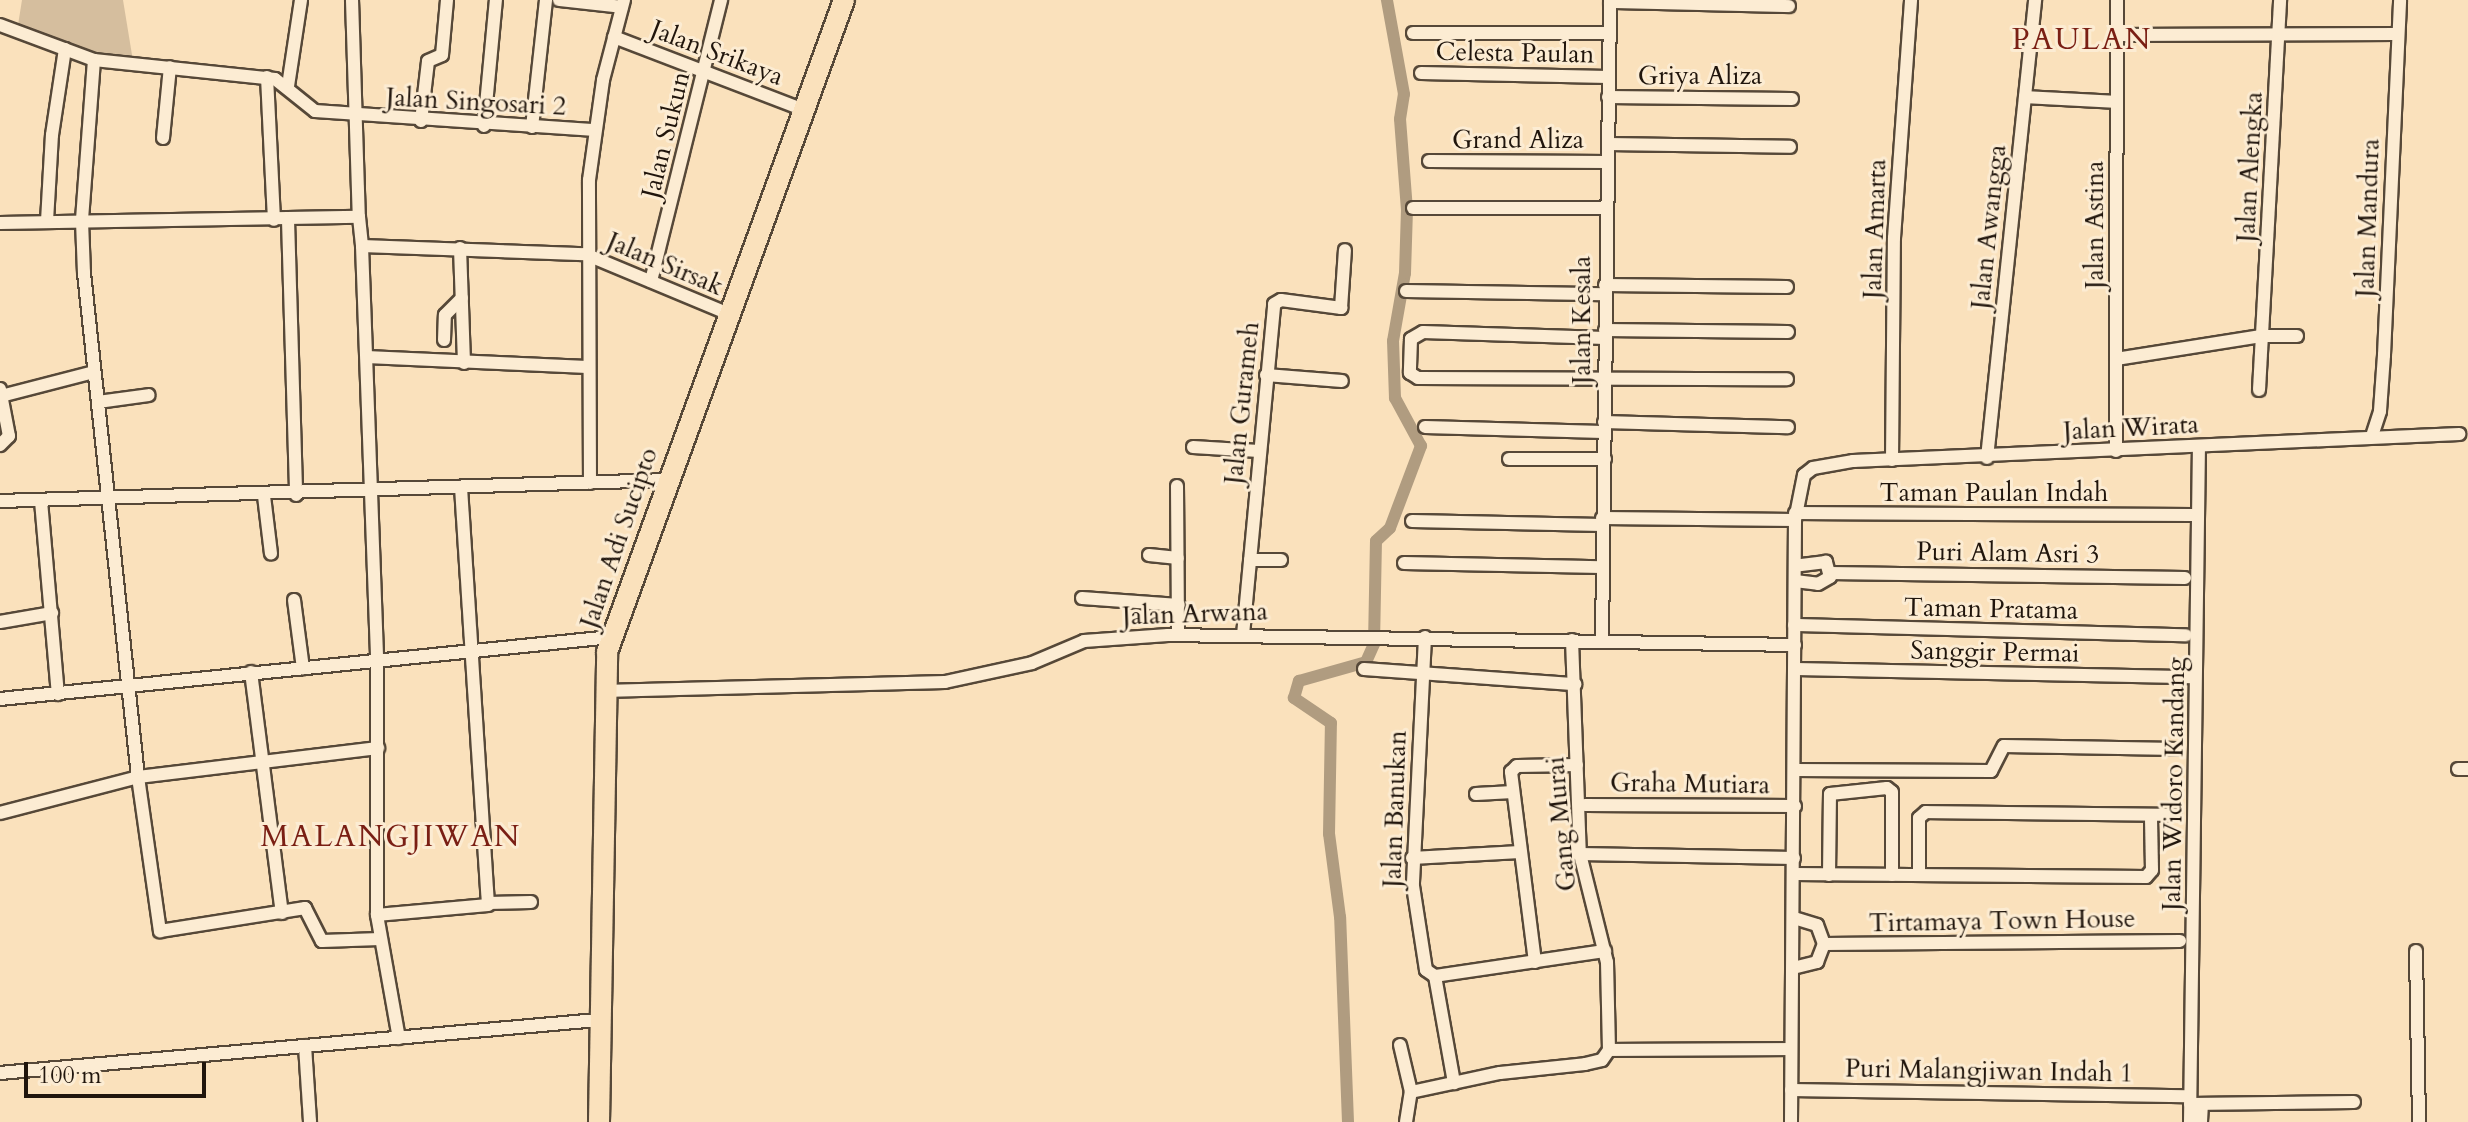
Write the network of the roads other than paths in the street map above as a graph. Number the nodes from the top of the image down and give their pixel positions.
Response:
1 (301, 0) edge
2 (352, 0) edge
3 (447, 0) edge
4 (496, 0) edge
5 (546, 0) edge
6 (559, 0) edge
7 (721, 0) edge
8 (844, 0) edge
9 (1911, 0) edge
10 (2035, 0) edge
11 (2117, 0) edge
12 (2280, 0) edge
13 (2400, 0) edge
14 (1610, 1) edge
15 (623, 3) edge
16 (1789, 6) dead end
17 (0, 25) edge
18 (1413, 33) dead end
19 (1609, 33) junction
20 (2397, 34) junction
21 (2117, 35) junction
22 (2278, 35) junction
23 (614, 37) junction
24 (65, 49) junction
25 (94, 60) junction
26 (170, 67) junction
27 (705, 70) junction
28 (1421, 73) dead end
29 (267, 77) junction
30 (1608, 77) junction
31 (288, 86) junction
32 (1608, 97) junction
33 (2025, 97) junction
34 (1792, 99) dead end
35 (2117, 102) junction
36 (804, 110) junction
37 (355, 118) junction
38 (421, 121) junction
39 (484, 126) junction
40 (532, 127) junction
41 (595, 130) junction
42 (163, 138) dead end
43 (1608, 144) junction
44 (1790, 147) dead end
45 (1429, 161) dead end
46 (1607, 162) junction
47 (1413, 208) dead end
48 (1605, 208) junction
49 (359, 217) junction
50 (281, 220) junction
51 (47, 221) junction
52 (82, 221) junction
53 (0, 223) edge
54 (362, 246) junction
55 (460, 248) junction
56 (1345, 250) dead end
57 (585, 254) junction
58 (651, 281) junction
59 (1787, 287) dead end
60 (1605, 290) junction
61 (1406, 291) dead end
62 (462, 298) junction
63 (729, 314) junction
64 (1788, 332) dead end
65 (1605, 334) junction
66 (2261, 336) junction
67 (2297, 336) dead end
68 (444, 340) dead end
69 (367, 357) junction
70 (2116, 359) junction
71 (464, 363) junction
72 (587, 367) junction
73 (94, 372) junction
74 (1266, 375) junction
75 (1604, 378) junction
76 (1787, 379) dead end
77 (1342, 381) dead end
78 (0, 389) edge
79 (2259, 390) dead end
80 (149, 395) dead end
81 (1, 396) edge
82 (98, 402) junction
83 (1425, 427) dead end
84 (1603, 427) junction
85 (1788, 427) dead end
86 (2459, 434) dead end
87 (2372, 436) junction
88 (0, 445) edge
89 (2199, 446) junction
90 (1193, 447) dead end
91 (1259, 451) junction
92 (2116, 451) junction
93 (1987, 458) junction
94 (1509, 459) dead end
95 (1605, 459) junction
96 (1892, 460) junction
97 (667, 480) junction
98 (590, 483) junction
99 (1177, 486) dead end
100 (461, 487) junction
101 (370, 491) junction
102 (296, 495) junction
103 (264, 496) junction
104 (110, 500) junction
105 (0, 501) edge
106 (41, 501) junction
107 (2192, 515) dead end
108 (1795, 516) junction
109 (1412, 521) dead end
110 (1602, 521) junction
111 (271, 554) dead end
112 (1149, 555) dead end
113 (1178, 558) junction
114 (1250, 560) junction
115 (1281, 560) dead end
116 (1404, 563) dead end
117 (1795, 566) junction
118 (1601, 567) junction
119 (1830, 573) junction
120 (2185, 578) dead end
121 (1795, 581) junction
122 (1082, 598) dead end
123 (294, 600) dead end
124 (1179, 605) junction
125 (52, 613) junction
126 (0, 622) edge
127 (1794, 625) junction
128 (1178, 634) junction
129 (1243, 635) junction
130 (2186, 635) dead end
131 (611, 637) junction
132 (1425, 637) junction
133 (1572, 640) junction
134 (1602, 640) junction
135 (1795, 645) junction
136 (474, 649) junction
137 (377, 659) junction
138 (303, 668) junction
139 (1364, 669) dead end
140 (1796, 669) junction
141 (251, 672) junction
142 (1422, 677) junction
143 (2193, 677) dead end
144 (1575, 684) junction
145 (129, 686) junction
146 (603, 691) junction
147 (58, 694) junction
148 (0, 699) edge
149 (378, 748) junction
150 (2177, 749) dead end
151 (263, 761) junction
152 (1577, 765) junction
153 (1794, 770) junction
154 (138, 777) junction
155 (1513, 792) junction
156 (1476, 794) dead end
157 (1585, 805) dead end
158 (1795, 806) junction
159 (0, 813) edge
160 (2175, 815) dead end
161 (2151, 816) junction
162 (1520, 852) junction
163 (1580, 854) junction
164 (1412, 858) junction
165 (1794, 858) junction
166 (1794, 874) junction
167 (1829, 875) junction
168 (1892, 875) junction
169 (1919, 875) junction
170 (531, 902) dead end
171 (488, 903) junction
172 (282, 913) junction
173 (377, 915) junction
174 (1794, 918) junction
175 (380, 939) junction
176 (2180, 941) dead end
177 (1824, 944) junction
178 (1605, 951) junction
179 (2416, 951) dead end
180 (1535, 962) junction
181 (1793, 968) junction
182 (1435, 976) junction
183 (597, 1020) junction
184 (399, 1038) junction
185 (1400, 1045) dead end
186 (305, 1046) junction
187 (1791, 1049) junction
188 (1609, 1050) junction
189 (0, 1073) edge
190 (1454, 1083) junction
191 (1791, 1090) junction
192 (1411, 1092) junction
193 (2193, 1102) junction
194 (2354, 1102) dead end
195 (310, 1122) edge
196 (599, 1122) edge
197 (1406, 1122) edge
198 (1791, 1122) edge
199 (2190, 1122) edge
200 (2201, 1122) edge
201 (2419, 1122) edge

1 - 31 street
2 - 37 street
3 - 38 street
4 - 39 street
5 - 40 street
6 - 15 street
7 - 27 street, Jalan Sukun
8 - 36 highway, Jalan Adi Sucipto
9 - 96 street, Jalan Amarta
10 - 33 street, Jalan Awangga
11 - 21 street, Jalan Astina
12 - 22 street, Jalan Alengka
13 - 20 street, Jalan Mandura
14 - 16 street
14 - 19 street, Jalan Kesala
15 - 23 street
17 - 24 street, Jalan Singosari 2
18 - 19 street
19 - 30 street, Jalan Kesala
20 - 22 street
20 - 87 street, Jalan Mandura
21 - 22 street
21 - 35 street, Jalan Astina
22 - 66 street, Jalan Alengka
23 - 27 street, Jalan Srikaya
23 - 41 street
24 - 25 street, Jalan Singosari 2
24 - 51 street
25 - 26 street, Jalan Singosari 2
25 - 52 street
26 - 29 street, Jalan Singosari 2
26 - 42 street
27 - 36 street, Jalan Srikaya
27 - 58 street, Jalan Sukun
28 - 30 street, Celesta Paulan
29 - 31 street, Jalan Singosari 2
29 - 50 street
30 - 32 street, Jalan Kesala
31 - 37 street, Jalan Singosari 2
32 - 34 street, Griya Aliza
32 - 43 street, Jalan Kesala
33 - 35 street
33 - 93 street, Jalan Awangga
35 - 70 street, Jalan Astina
36 - 63 highway, Jalan Adi Sucipto
37 - 38 street, Jalan Singosari 2
37 - 49 street
38 - 39 street, Jalan Singosari 2
39 - 40 street, Jalan Singosari 2
40 - 41 street, Jalan Singosari 2
41 - 57 street
43 - 44 street
43 - 46 street, Jalan Kesala
45 - 46 street, Grand Aliza
46 - 48 street, Jalan Kesala
47 - 48 street
48 - 60 street, Jalan Kesala
49 - 50 street
49 - 54 street
50 - 52 street
50 - 102 street
51 - 52 street
51 - 53 street
52 - 73 street
54 - 55 street, Jalan Sirsak
54 - 69 street
55 - 57 street, Jalan Sirsak
55 - 62 street
56 - 74 street, Jalan Gurameh
57 - 58 street, Jalan Sirsak
57 - 72 street
58 - 63 street, Jalan Sirsak
59 - 60 street
60 - 61 street
60 - 65 street, Jalan Kesala
62 - 68 street
62 - 71 street
63 - 97 highway, Jalan Adi Sucipto
64 - 65 street
65 - 75 street, Jalan Kesala
65 - 75 street
66 - 67 street
66 - 70 street
66 - 79 street, Jalan Alengka
69 - 71 street
69 - 101 street
70 - 92 street, Jalan Astina
71 - 72 street
72 - 98 street
73 - 81 street
73 - 82 street
74 - 77 street
74 - 91 street, Jalan Gurameh
75 - 76 street
75 - 84 street, Jalan Kesala
78 - 81 street
80 - 82 street
81 - 88 street
82 - 104 street
83 - 84 street
84 - 85 street
84 - 95 street, Jalan Kesala
86 - 87 street, Jalan Wirata
87 - 89 street, Jalan Wirata
89 - 92 street, Jalan Wirata
89 - 193 street, Jalan Widoro Kandang
90 - 91 street
91 - 114 street, Jalan Gurameh
92 - 93 street, Jalan Wirata
93 - 96 street, Jalan Wirata
94 - 95 street
95 - 110 street, Jalan Kesala
96 - 108 street, Jalan Wirata
97 - 98 street
97 - 131 highway, Jalan Adi Sucipto
98 - 100 street
99 - 113 street
100 - 101 street
100 - 136 street
101 - 102 street
101 - 137 street
102 - 103 street
103 - 104 street
103 - 111 street
104 - 106 street
104 - 145 street
105 - 106 street
106 - 125 street
107 - 108 street, Taman Paulan Indah
108 - 110 street, Taman Paulan Indah
108 - 117 street, Jalan Wirata
109 - 110 street, Taman Paulan Indah
110 - 118 street, Jalan Kesala
112 - 113 street
113 - 124 street
114 - 115 street
114 - 129 street, Jalan Gurameh
116 - 118 street
117 - 119 street, Puri Alam Asri 3
117 - 121 street, Jalan Wirata
118 - 134 street, Jalan Kesala
119 - 120 street, Puri Alam Asri 3
119 - 121 street, Puri Alam Asri 3
121 - 127 street, Jalan Wirata
122 - 124 street
123 - 138 street
124 - 128 street
125 - 126 street
125 - 147 street
127 - 130 street, Taman Pratama
127 - 135 street, Jalan Wirata
128 - 129 street, Jalan Arwana
128 - 146 street, Jalan Arwana
129 - 132 street, Jalan Arwana
131 - 136 street
131 - 146 highway, Jalan Adi Sucipto
132 - 133 street, Jalan Arwana
132 - 142 street, Jalan Banukan
133 - 134 street, Jalan Arwana
133 - 144 street, Gang Murai
134 - 135 street, Jalan Arwana
135 - 140 street, Jalan Wirata
136 - 137 street
136 - 171 street
137 - 138 street
137 - 149 street
138 - 141 street
139 - 142 street
140 - 143 street, Sanggir Permai
140 - 153 street, Jalan Wirata
141 - 145 street
141 - 151 street
142 - 144 street
142 - 164 street, Jalan Banukan
144 - 152 street, Gang Murai
145 - 147 street
145 - 154 street
146 - 183 highway, Jalan Adi Sucipto
147 - 148 street
149 - 151 street
149 - 173 street
150 - 153 street
151 - 154 street
151 - 172 street
152 - 155 street
152 - 163 street, Gang Murai
153 - 158 street, Jalan Wirata
154 - 159 street
154 - 172 street
155 - 156 street
155 - 162 street
157 - 158 street, Graha Mutiara
158 - 165 street, Jalan Wirata
160 - 161 street
161 - 169 street
161 - 169 street
162 - 164 street
162 - 180 street
163 - 165 street
163 - 178 street, Gang Murai
164 - 182 street, Jalan Banukan
165 - 166 street, Jalan Wirata
166 - 167 street
166 - 174 street, Jalan Wirata
167 - 168 street
167 - 168 street
168 - 169 street
170 - 171 street
171 - 173 street
172 - 175 street
173 - 175 street
174 - 177 street
174 - 181 street, Jalan Wirata
175 - 184 street
176 - 177 street, Tirtamaya Town House
177 - 181 street
178 - 180 street
178 - 188 street, Gang Murai
179 - 201 street
180 - 182 street
181 - 187 street, Jalan Wirata
182 - 190 street, Jalan Banukan
183 - 184 street
183 - 196 highway, Jalan Adi Sucipto
184 - 186 street
185 - 192 street
186 - 189 street
186 - 195 street
187 - 188 street
187 - 191 street, Jalan Wirata
188 - 190 street
190 - 192 street
191 - 193 street, Puri Malangjiwan Indah 1
191 - 198 street, Jalan Wirata
192 - 197 street
193 - 194 street, Puri Malangjiwan Indah 1
193 - 199 street, Jalan Widoro Kandang
193 - 200 street

